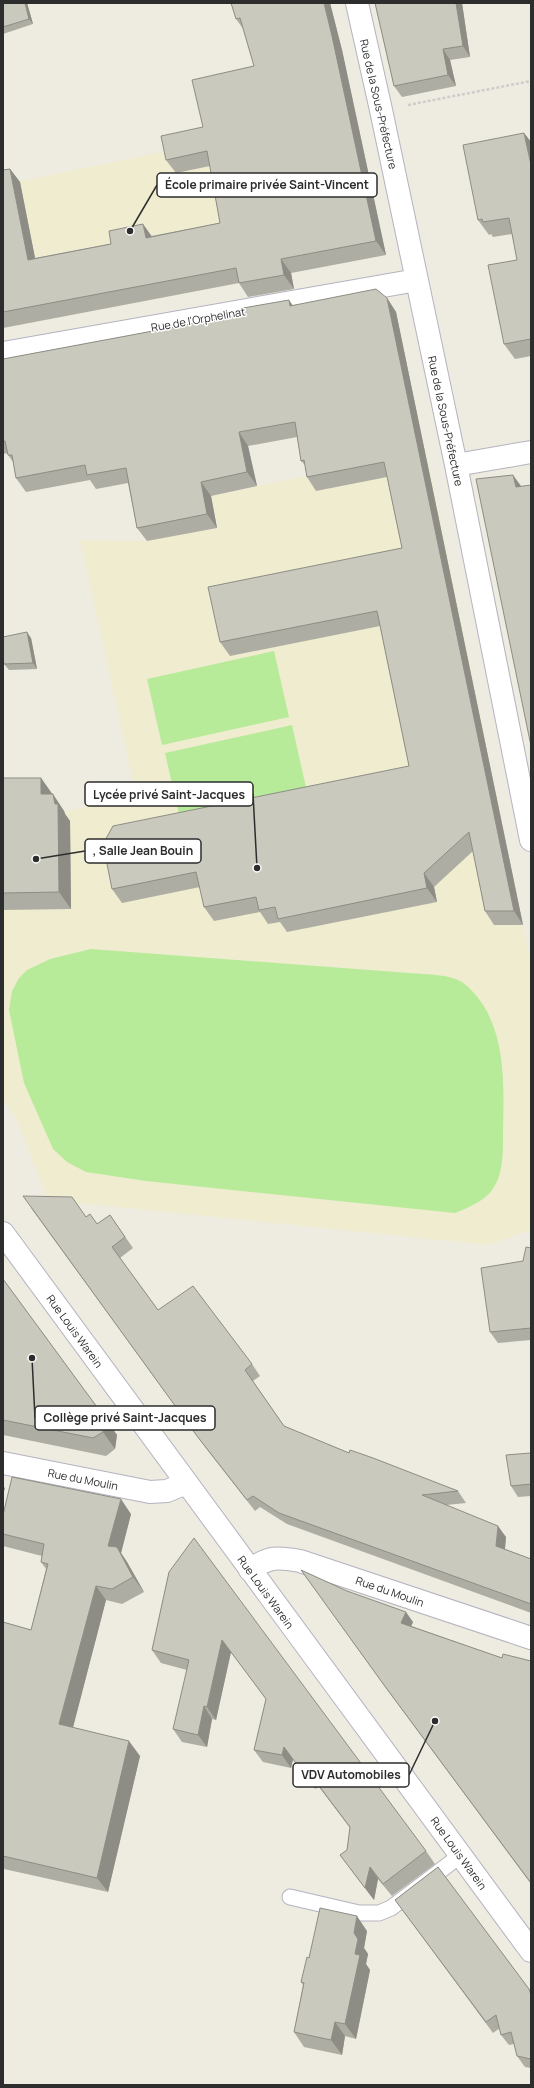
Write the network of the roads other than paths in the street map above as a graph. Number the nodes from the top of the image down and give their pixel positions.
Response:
1 (357, 3) edge
2 (417, 280) junction
3 (3, 353) edge
4 (531, 452) edge
5 (456, 465) junction
6 (531, 840) edge
7 (3, 1233) edge
8 (12, 1470) edge
9 (186, 1483) junction
10 (250, 1570) junction
11 (531, 1638) edge
12 (461, 1855) junction
13 (290, 1897) dead end
14 (531, 1951) edge

1 - 2 street, Rue de la Sous-Préfecture
2 - 3 street, Rue de l'Orphelinat
2 - 5 street, Rue de la Sous-Préfecture
4 - 5 street
5 - 6 street, Rue de la Sous-Préfecture
7 - 9 street, Rue Louis Warein
8 - 9 street, Rue du Moulin
9 - 10 street, Rue Louis Warein
10 - 11 street, Rue du Moulin
10 - 12 street, Rue Louis Warein
12 - 13 lane
12 - 14 street, Rue Louis Warein

